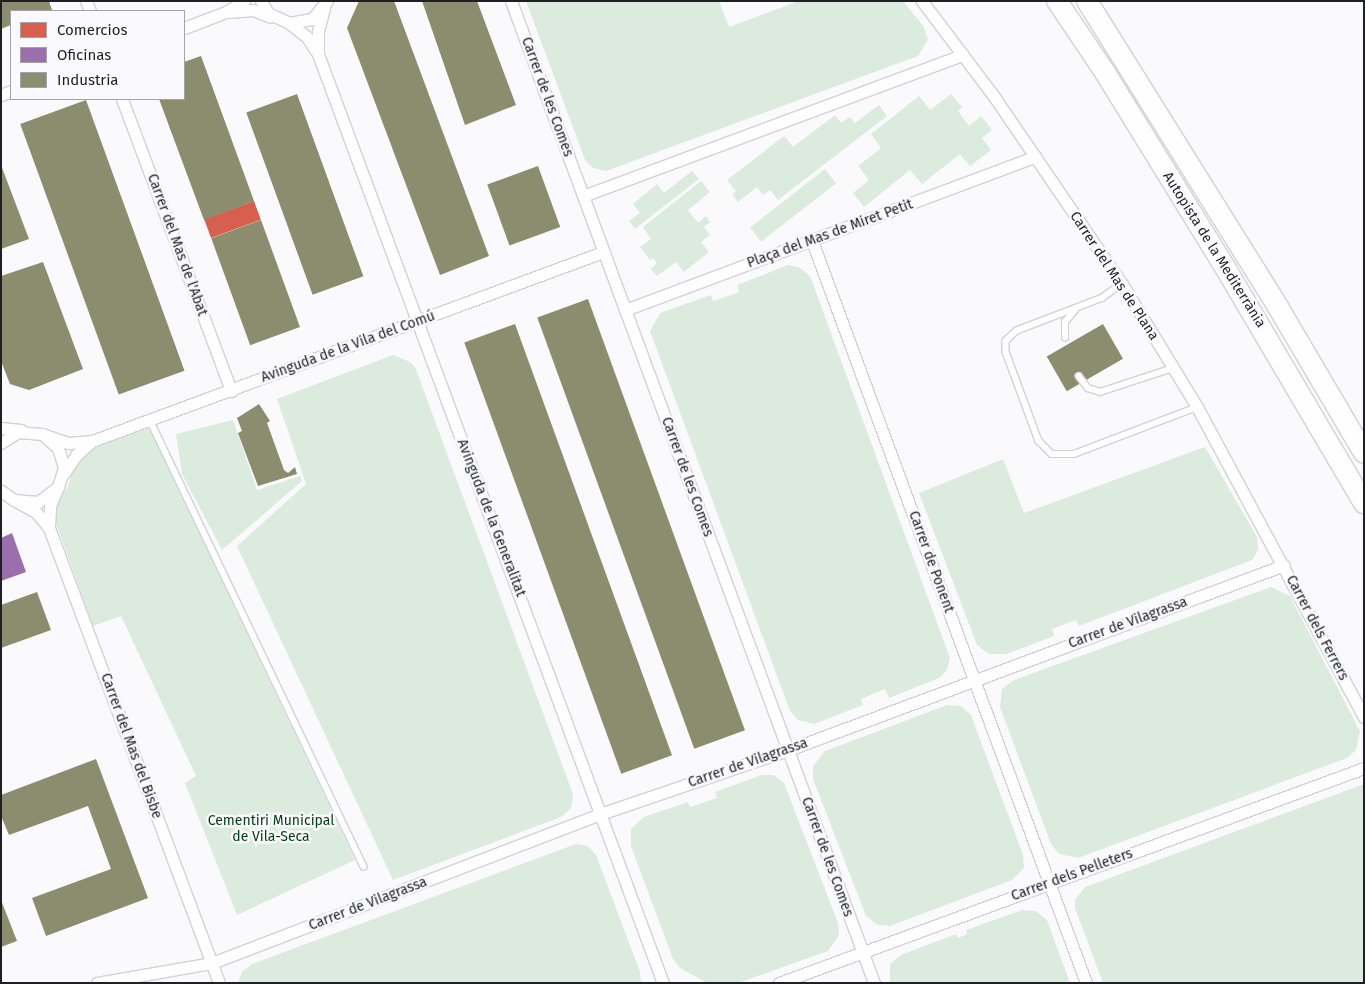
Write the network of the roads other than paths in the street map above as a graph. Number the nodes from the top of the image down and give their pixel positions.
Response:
1 (244, 1) edge
2 (261, 1) edge
3 (327, 1) edge
4 (511, 1) edge
5 (922, 1) edge
6 (1057, 1) edge
7 (1087, 1) edge
8 (226, 12) junction
9 (277, 20) junction
10 (288, 23) junction
11 (185, 28) edge
12 (318, 54) junction
13 (963, 55) junction
14 (122, 100) edge
15 (1035, 157) junction
16 (583, 196) junction
17 (812, 241) junction
18 (604, 252) junction
19 (1122, 284) junction
20 (1081, 306) junction
21 (626, 310) junction
22 (417, 322) junction
23 (1065, 338) dead end
24 (1173, 368) junction
25 (1078, 376) dead end
26 (231, 390) junction
27 (1197, 407) junction
28 (150, 420) junction
29 (1, 428) edge
30 (30, 431) junction
31 (42, 434) junction
32 (92, 441) junction
33 (1, 443) edge
34 (1364, 453) edge
35 (60, 483) junction
36 (6, 496) edge
37 (1364, 503) edge
38 (49, 528) junction
39 (1284, 565) junction
40 (974, 680) junction
41 (1364, 717) edge
42 (788, 750) junction
43 (1364, 768) edge
44 (603, 813) junction
45 (364, 866) dead end
46 (1049, 884) junction
47 (862, 953) junction
48 (212, 963) junction
49 (97, 983) edge
50 (219, 983) edge
51 (663, 983) edge
52 (779, 983) edge
53 (874, 983) edge
54 (1086, 983) edge

1 - 8 street
2 - 9 street
3 - 10 street
3 - 12 street, Avinguda de la Generalitat
4 - 16 street, Carrer de les Comes
5 - 13 street, Carrer del Mas de Plana
6 - 37 highway, Autopista de la Mediterrània
7 - 34 highway, Autopista de la Mediterrània
8 - 9 street
8 - 11 street
9 - 10 street
10 - 12 street, Avinguda de la Generalitat
12 - 22 street, Avinguda de la Generalitat
13 - 15 street, Carrer del Mas de Plana
13 - 16 street
14 - 26 street, Carrer del Mas de l'Abat
15 - 17 street, Plaça del Mas de Miret Petit
15 - 19 street, Carrer del Mas de Plana
16 - 18 street, Carrer de les Comes
17 - 21 street, Plaça del Mas de Miret Petit
17 - 40 street, Carrer de Ponent
18 - 21 street, Carrer de les Comes
18 - 22 street, Avinguda de la Vila del Comú
19 - 20 lane
19 - 24 street, Carrer del Mas de Plana
20 - 23 lane
20 - 27 lane
21 - 42 street, Carrer de les Comes
22 - 26 street, Avinguda de la Vila del Comú
22 - 44 street, Avinguda de la Generalitat
24 - 25 lane
24 - 27 street, Carrer del Mas de Plana
26 - 28 street, Avinguda de la Vila del Comú
27 - 39 street, Carrer del Mas de Plana
28 - 32 street, Avinguda de la Vila del Comú
28 - 45 lane
29 - 30 street, Avinguda de la Vila del Comú
30 - 31 street, Avinguda de la Vila del Comú
30 - 33 street
31 - 32 street, Avinguda de la Vila del Comú
31 - 35 street
32 - 35 street, Avinguda de la Vila del Comú
35 - 36 street
35 - 38 street, Carrer del Mas del Bisbe
36 - 38 street, Carrer del Mas del Bisbe
38 - 48 street, Carrer del Mas del Bisbe
39 - 40 street, Carrer de Vilagrassa
39 - 41 street, Carrer dels Ferrers
40 - 42 street, Carrer de Vilagrassa
40 - 46 street, Carrer de Ponent
42 - 44 street, Carrer de Vilagrassa
42 - 47 street, Carrer de les Comes
43 - 46 street, Carrer dels Pelleters
44 - 48 street, Carrer de Vilagrassa
44 - 51 street, Avinguda de la Generalitat
46 - 47 street, Carrer dels Pelleters
46 - 54 street, Carrer de Ponent
47 - 52 street, Carrer dels Pelleters
47 - 53 street, Carrer de les Comes
48 - 49 street, Carrer de Vilagrassa
48 - 50 street, Carrer del Mas del Bisbe

